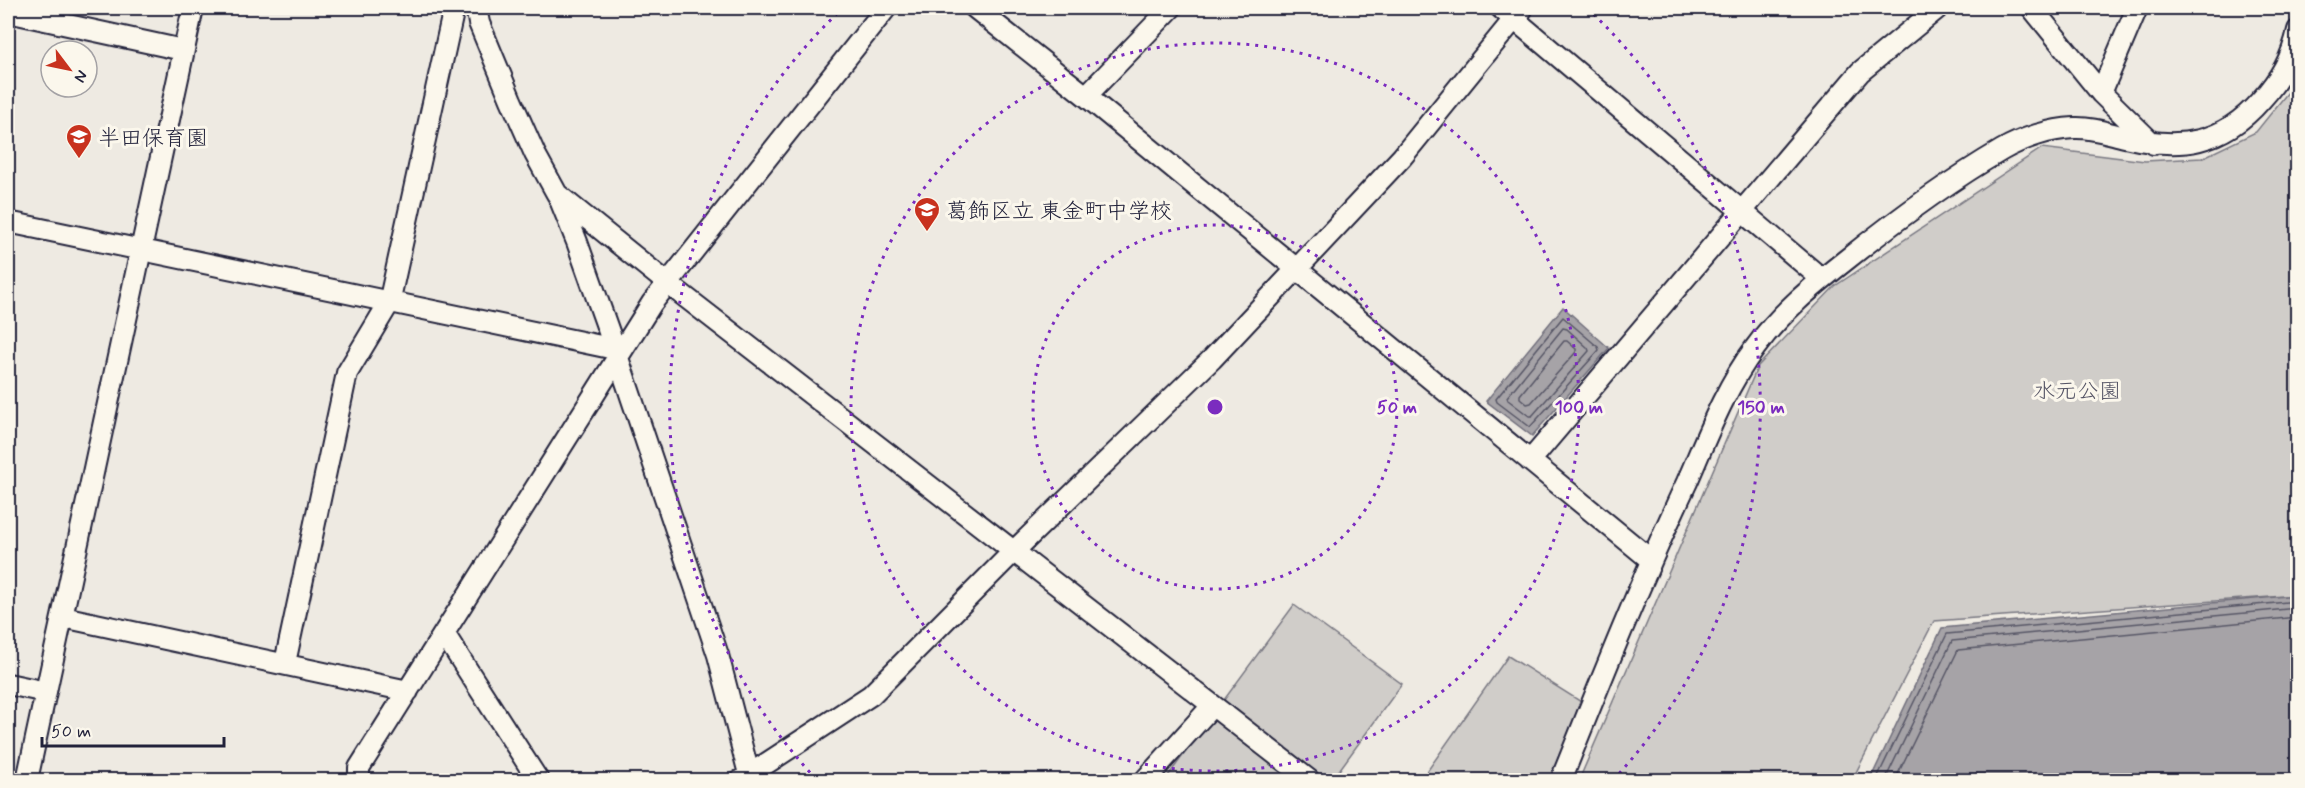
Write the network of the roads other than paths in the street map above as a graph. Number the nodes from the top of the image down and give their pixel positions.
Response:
1 (193, 8) edge
2 (454, 8) edge
3 (476, 8) edge
4 (886, 8) edge
5 (975, 8) edge
6 (1171, 8) edge
7 (1938, 8) edge
8 (2032, 8) edge
9 (2137, 8) edge
10 (1513, 11) edge
11 (8, 12) edge
12 (2298, 30) edge
13 (183, 50) junction
14 (2101, 93) junction
15 (1086, 96) junction
16 (2153, 144) junction
17 (557, 194) junction
18 (1742, 210) junction
19 (8, 222) edge
20 (141, 252) junction
21 (1297, 270) junction
22 (1822, 279) junction
23 (666, 282) junction
24 (389, 303) junction
25 (617, 354) junction
26 (1530, 461) junction
27 (1014, 551) junction
28 (1651, 560) junction
29 (63, 617) junction
30 (445, 635) junction
31 (285, 663) junction
32 (8, 684) edge
33 (408, 691) junction
34 (46, 692) junction
35 (1212, 706) junction
36 (744, 778) edge
37 (27, 780) edge
38 (359, 780) edge
39 (538, 780) edge
40 (1145, 780) edge
41 (1309, 780) edge
42 (1561, 780) edge

1 - 13 street
2 - 24 street
3 - 17 street
4 - 23 street
5 - 15 street
6 - 15 street
7 - 18 street
8 - 14 street
9 - 14 street
10 - 18 street
10 - 21 street
11 - 13 street
12 - 16 street
13 - 20 street
14 - 16 street
15 - 21 street
16 - 22 street
17 - 23 street
17 - 25 street
18 - 22 street
18 - 26 street
19 - 20 street
20 - 24 street
20 - 29 street
21 - 26 street
21 - 27 street
22 - 28 street
23 - 25 street
23 - 27 street
24 - 25 street
24 - 31 street
25 - 30 street
25 - 36 street
26 - 28 street
27 - 35 street
27 - 36 street
28 - 42 street
29 - 31 street
29 - 34 street
30 - 33 street
30 - 39 street
31 - 33 street
32 - 34 street
33 - 38 street
34 - 37 street
35 - 40 street
35 - 41 street

